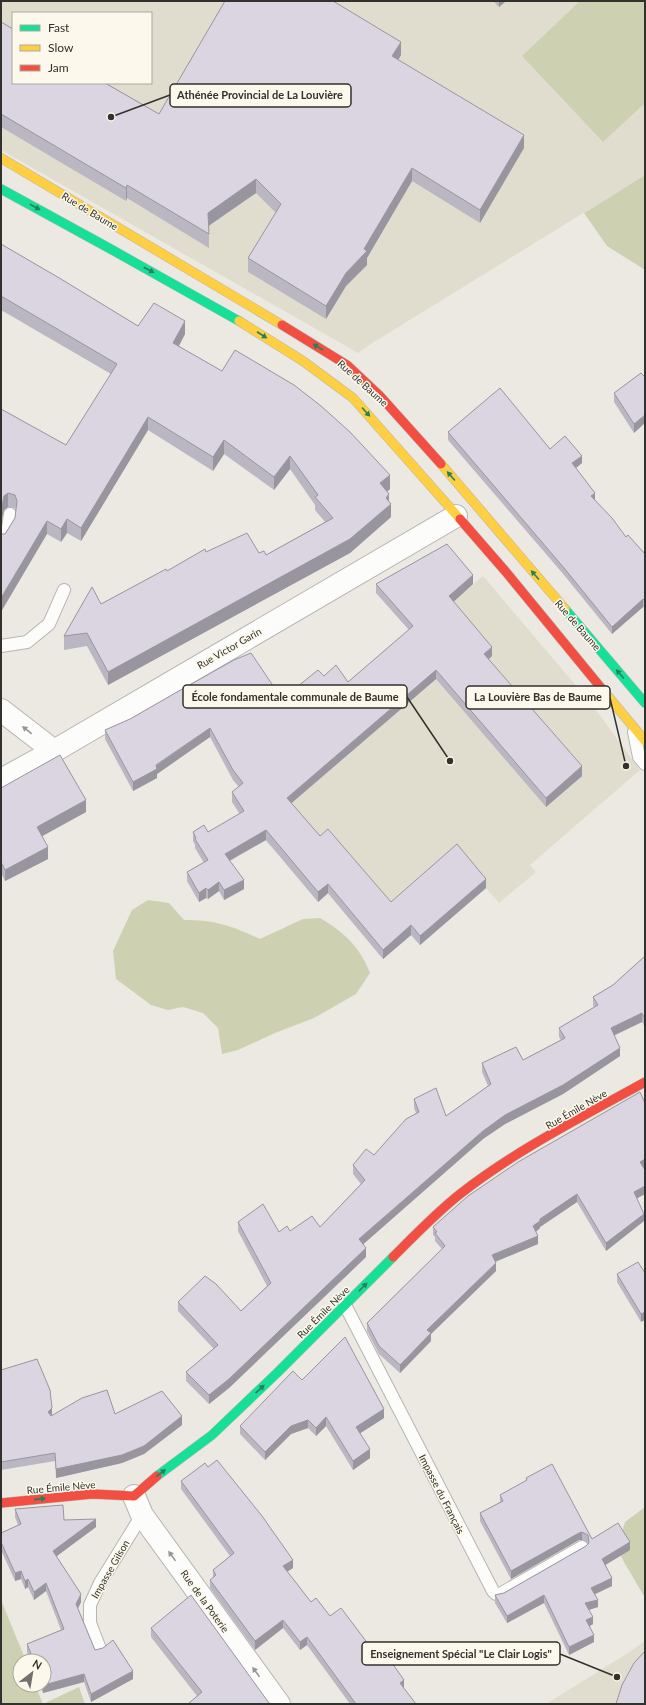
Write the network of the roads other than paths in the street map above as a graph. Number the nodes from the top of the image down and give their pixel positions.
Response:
1 (1, 158) edge
2 (1, 189) edge
3 (10, 514) dead end
4 (456, 516) junction
5 (1, 541) edge
6 (64, 590) dead end
7 (1, 646) edge
8 (645, 704) edge
9 (1, 710) edge
10 (632, 725) junction
11 (645, 741) edge
12 (54, 752) junction
13 (645, 764) edge
14 (1, 780) edge
15 (645, 1082) edge
16 (345, 1306) junction
17 (1, 1503) edge
18 (138, 1505) junction
19 (582, 1547) edge
20 (100, 1649) edge
21 (279, 1704) edge

8 -> 1 main road, Rue de Baume
2 -> 4 main road, Rue de Baume
3 - 5 lane
4 - 10 main road, Rue de Baume
4 - 12 street, Rue Victor Garin
6 - 7 lane
12 -> 9 street
10 - 11 main road, Rue de Baume
10 - 13 lane, Rue de Baume
12 - 14 street, Rue Victor Garin
16 -> 15 main road, Rue Émile Nève
18 -> 16 main road, Rue Émile Nève
16 - 19 lane, Impasse du Français
17 -> 18 main road, Rue Émile Nève
18 - 20 lane, Impasse Gilson
21 -> 18 street, Rue de la Poterie

